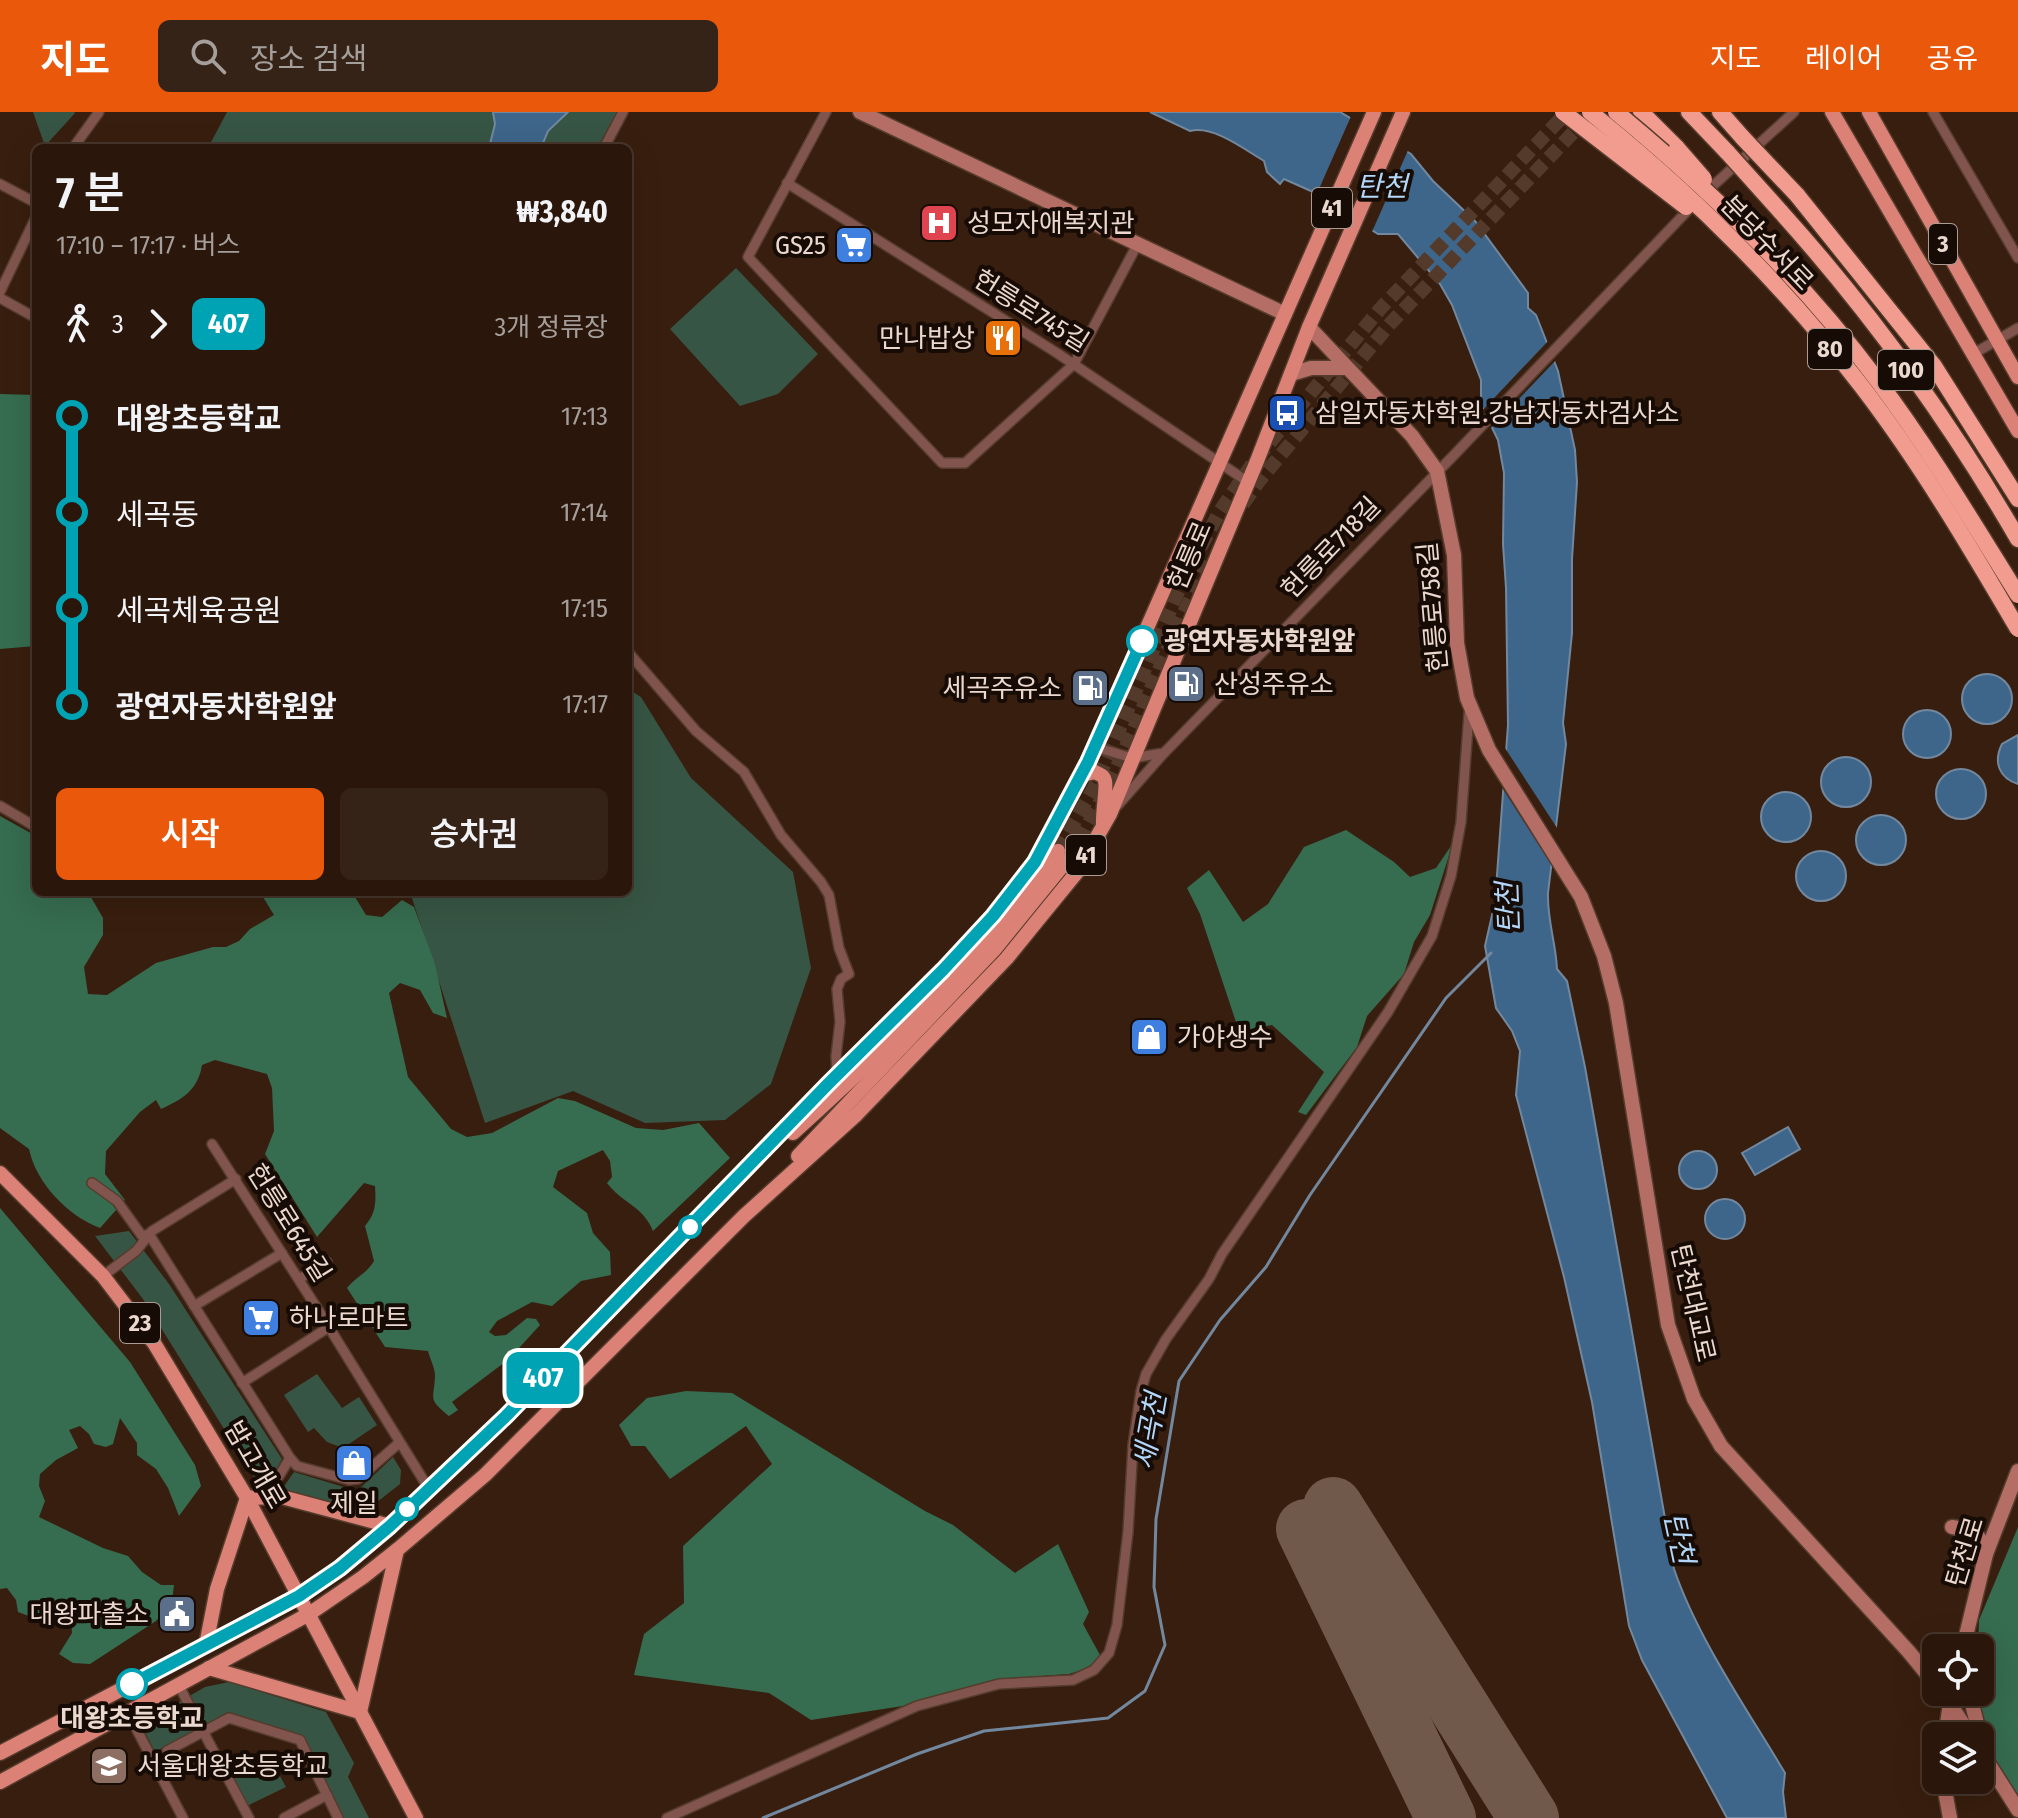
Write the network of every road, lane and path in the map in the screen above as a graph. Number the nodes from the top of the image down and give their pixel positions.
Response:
1 (99, 112) edge
2 (623, 112) edge
3 (826, 112) edge
4 (860, 112) edge
5 (1374, 112) edge
6 (1403, 112) edge
7 (1563, 112) edge
8 (1590, 112) edge
9 (1616, 112) edge
10 (1641, 112) edge
11 (1689, 112) edge
12 (1720, 112) edge
13 (1794, 112) edge
14 (1832, 112) edge
15 (1869, 112) edge
16 (1933, 112) edge
17 (76, 144) edge
18 (606, 144) edge
19 (787, 183) junction
20 (0, 184) edge
21 (32, 201) edge
22 (32, 225) edge
23 (1752, 235) junction
24 (1137, 245) junction
25 (1739, 246) junction
26 (2018, 258) edge
27 (0, 292) edge
28 (0, 298) edge
29 (1288, 309) junction
30 (32, 316) edge
31 (1312, 322) junction
32 (2018, 328) edge
33 (1997, 340) junction
34 (1973, 354) junction
35 (1074, 364) junction
36 (1344, 368) junction
37 (1291, 374) junction
38 (2018, 377) edge
39 (2018, 431) edge
40 (1220, 465) junction
41 (1437, 471) junction
42 (1248, 482) junction
43 (2018, 499) edge
44 (2018, 539) edge
45 (2018, 595) edge
46 (2018, 629) edge
47 (632, 657) edge
48 (1469, 713) dead end
49 (1095, 747) junction
50 (1164, 753) junction
51 (1132, 758) junction
52 (1082, 775) junction
53 (0, 806) edge
54 (1106, 820) junction
55 (32, 825) edge
56 (1581, 897) joint
57 (837, 1075) junction
58 (212, 1144) dead end
59 (0, 1173) edge
60 (236, 1179) junction
61 (92, 1183) dead end
62 (715, 1202) junction
63 (744, 1216) junction
64 (149, 1234) junction
65 (282, 1253) junction
66 (327, 1262) dead end
67 (103, 1276) junction
68 (299, 1279) junction
69 (194, 1306) junction
70 (329, 1327) junction
71 (242, 1383) junction
72 (399, 1443) junction
73 (290, 1458) junction
74 (2018, 1471) edge
75 (429, 1489) junction
76 (247, 1498) junction
77 (390, 1526) junction
78 (1952, 1527) dead end
79 (397, 1550) junction
80 (1986, 1554) junction
81 (299, 1596) junction
82 (309, 1614) junction
83 (1968, 1634) edge
84 (206, 1645) junction
85 (1922, 1664) edge
86 (1919, 1665) junction
87 (209, 1668) junction
88 (1922, 1669) edge
89 (178, 1684) junction
90 (127, 1711) junction
91 (360, 1712) junction
92 (204, 1731) junction
93 (167, 1751) dead end
94 (0, 1753) edge
95 (1994, 1774) edge
96 (0, 1782) edge
97 (1947, 1794) edge
98 (327, 1795) junction
99 (2018, 1810) edge
100 (183, 1818) edge
101 (249, 1818) edge
102 (284, 1818) edge
103 (338, 1818) edge
104 (416, 1818) edge
105 (667, 1818) edge
106 (1950, 1818) edge

1 - 17 street
2 - 18 street
3 - 19 street
4 - 24 street
5 - 29 main road, 41
6 - 31 main road, 41
7 - 25 highway, bridge
8 - 25 highway, 분당수서로 / 80, bridge
9 - 23 highway, 분당수서로 / 80, bridge
10 - 23 highway, bridge
11 - 44 highway, 100, bridge
12 - 43 highway, 100, bridge
13 - 41 street, 헌릉로718길
14 - 34 main road, 3
15 - 33 main road, 3
16 - 26 street
19 - 35 street, 헌릉로745길
19 - 35 street
20 - 21 street
22 - 27 street
23 - 45 highway, 분당수서로 / 80, bridge
24 - 29 street
24 - 35 street
25 - 46 highway, 분당수서로 / 80, bridge
28 - 30 street
29 - 40 main road, 헌릉로 / 41
31 - 36 street, 헌릉로758길
31 - 37 main road, 헌릉로 / 41
32 - 33 street
33 - 34 street
33 - 38 main road, 3
34 - 39 main road, 3
35 - 40 street, 헌릉로745길
36 - 37 street
36 - 41 street, 헌릉로758길
37 - 42 main road, 헌릉로 / 41
40 - 42 street, 헌릉로745길
40 - 49 main road, 헌릉로 / 41
41 - 50 street, 헌릉로718길
41 - 56 street, 헌릉로758길
42 - 51 main road, 헌릉로 / 41
47 - 57 street
48 - 105 street
49 - 51 street
49 - 52 main road, 헌릉로 / 41
50 - 51 street
50 - 54 street, 헌릉로718길
51 - 54 main road, 헌릉로 / 41
52 - 54 main road
52 - 57 main road, 헌릉로 / 41
53 - 55 street
54 - 63 main road, 헌릉로 / 41
56 - 86 street, 탄천대교로
57 - 62 main road, 헌릉로 / 41
58 - 60 street, 헌릉로645길
59 - 67 main road, 밤고개로 / 23
60 - 64 street
60 - 65 street, 헌릉로645길
61 - 64 street
62 - 63 main road
62 - 75 main road, 헌릉로 / 41
63 - 79 main road, 헌릉로 / 41
64 - 67 street
64 - 69 street
65 - 68 street, 헌릉로645길
65 - 69 street
66 - 68 street
67 - 76 main road, 밤고개로 / 23
68 - 70 street, 헌릉로645길
69 - 71 street
70 - 71 street
70 - 72 street, 헌릉로645길
71 - 73 street
72 - 73 street
72 - 75 street, 헌릉로645길
73 - 76 street
74 - 80 street, 탄천로
75 - 77 main road, 헌릉로 / 41
76 - 77 main road
76 - 81 main road, 밤고개로 / 23
76 - 84 main road
77 - 81 main road, 헌릉로 / 41
78 - 80 street
79 - 82 main road, 헌릉로 / 41
79 - 91 main road
80 - 83 street, 탄천로
81 - 82 main road, 밤고개로 / 23
81 - 84 main road, 헌릉로 / 41
82 - 87 main road, 헌릉로 / 41
82 - 91 main road, 밤고개로 / 23
84 - 94 main road, 헌릉로 / 41
85 - 86 street
86 - 88 street, 탄천대교로
87 - 89 main road, 헌릉로 / 41
87 - 91 main road
89 - 90 main road, 헌릉로 / 41
89 - 92 street
90 - 96 main road, 헌릉로 / 41
90 - 100 street
91 - 104 main road, 밤고개로 / 23
92 - 93 street
92 - 98 street
92 - 101 street
95 - 99 street
97 - 106 street
98 - 102 street
98 - 103 street

